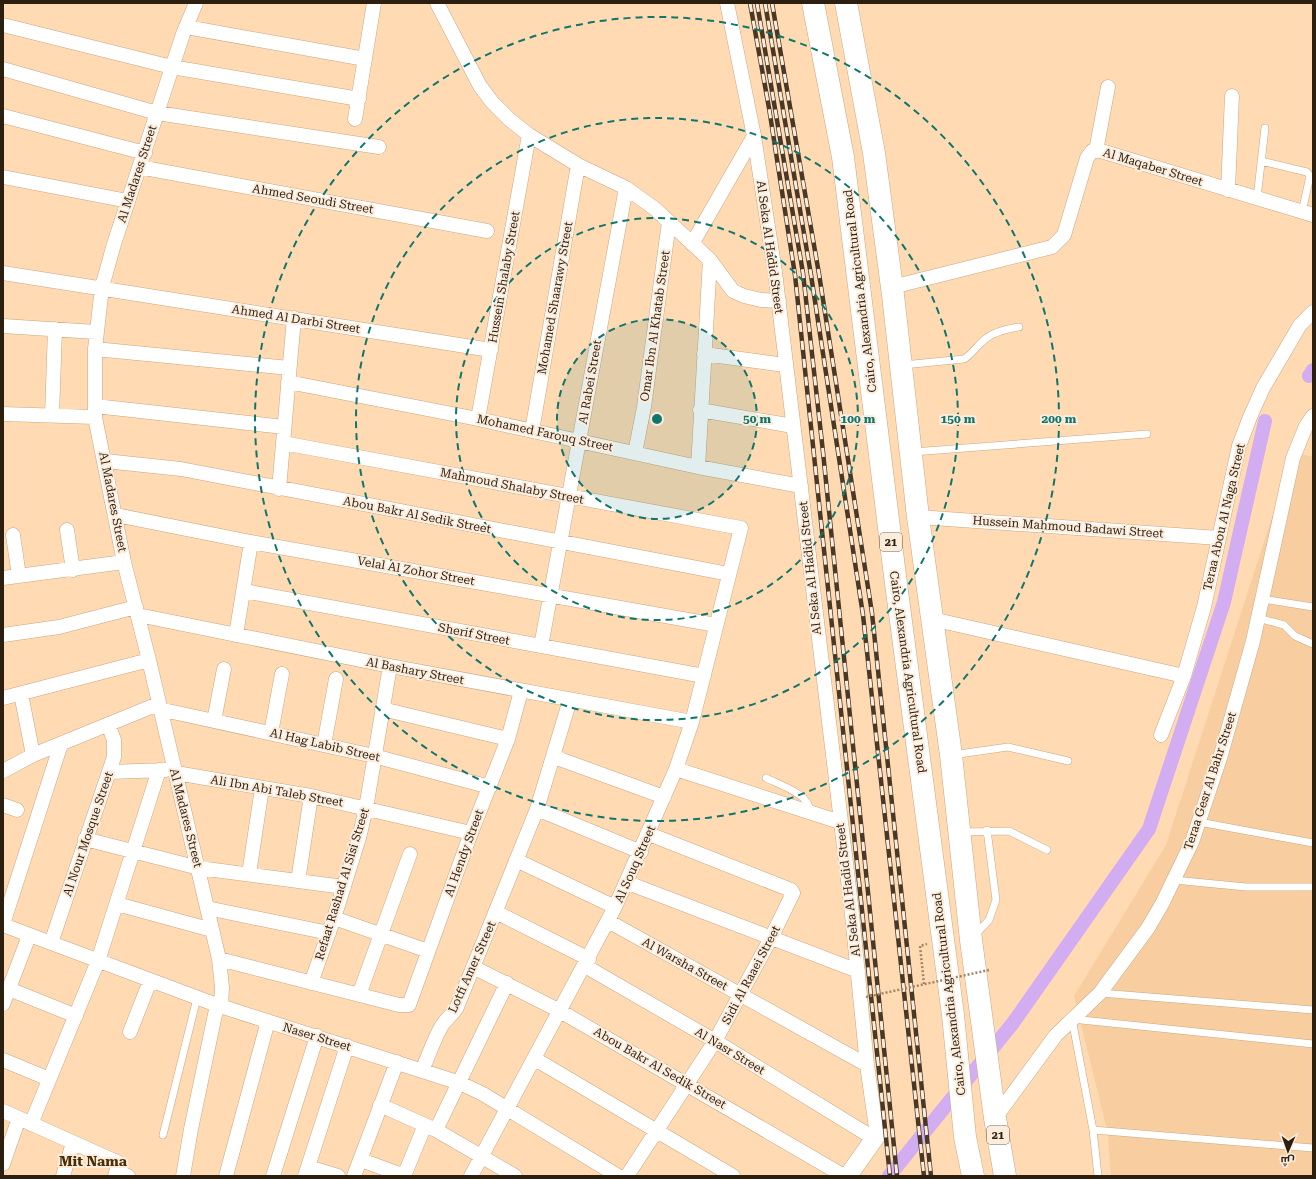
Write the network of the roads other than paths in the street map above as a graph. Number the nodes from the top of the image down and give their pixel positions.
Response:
1 (196, 3) edge
2 (374, 3) edge
3 (436, 3) edge
4 (727, 3) edge
5 (813, 3) edge
6 (846, 3) edge
7 (3, 25) edge
8 (186, 27) junction
9 (365, 59) junction
10 (172, 68) junction
11 (3, 69) edge
12 (1108, 88) dead end
13 (1232, 96) dead end
14 (359, 98) junction
15 (157, 113) junction
16 (3, 116) edge
17 (355, 119) dead end
18 (1265, 128) dead end
19 (529, 134) junction
20 (754, 136) junction
21 (379, 147) dead end
22 (1096, 150) junction
23 (145, 153) junction
24 (1261, 161) junction
25 (578, 165) junction
26 (139, 168) junction
27 (3, 177) edge
28 (626, 188) junction
29 (1228, 190) junction
30 (1257, 198) junction
31 (128, 201) junction
32 (1307, 214) edge
33 (669, 222) junction
34 (487, 231) dead end
35 (692, 244) junction
36 (710, 260) junction
37 (3, 273) edge
38 (102, 287) junction
39 (892, 287) junction
40 (779, 301) junction
41 (1313, 312) edge
42 (294, 318) junction
43 (3, 326) edge
44 (1019, 327) dead end
45 (55, 329) junction
46 (96, 332) junction
47 (95, 349) junction
48 (490, 350) junction
49 (704, 354) junction
50 (785, 365) junction
51 (900, 365) junction
52 (289, 375) junction
53 (700, 410) junction
54 (95, 412) junction
55 (3, 414) edge
56 (52, 416) junction
57 (1313, 416) edge
58 (478, 419) junction
59 (793, 426) junction
60 (284, 427) junction
61 (532, 431) junction
62 (1147, 434) dead end
63 (579, 441) junction
64 (283, 443) junction
65 (911, 452) junction
66 (635, 453) junction
67 (106, 461) junction
68 (698, 467) junction
69 (801, 486) junction
70 (279, 489) junction
71 (569, 496) junction
72 (116, 516) junction
73 (918, 516) junction
74 (741, 528) joint
75 (67, 530) dead end
76 (13, 535) dead end
77 (1219, 538) junction
78 (251, 542) junction
79 (560, 542) junction
80 (124, 562) junction
81 (73, 570) junction
82 (729, 574) junction
83 (19, 576) junction
84 (3, 578) edge
85 (244, 590) junction
86 (550, 595) junction
87 (1262, 599) junction
88 (1313, 607) edge
89 (137, 611) junction
90 (1258, 618) junction
91 (932, 619) junction
92 (716, 625) junction
93 (3, 635) edge
94 (236, 635) junction
95 (1313, 644) edge
96 (541, 646) junction
97 (150, 660) junction
98 (390, 666) junction
99 (224, 669) dead end
100 (282, 674) dead end
101 (704, 676) junction
102 (1184, 676) junction
103 (336, 679) dead end
104 (521, 691) junction
105 (21, 694) junction
106 (3, 698) edge
107 (570, 700) junction
108 (159, 706) junction
109 (382, 708) junction
110 (214, 721) junction
111 (692, 722) junction
112 (108, 724) junction
113 (271, 733) junction
114 (1161, 735) dead end
115 (508, 739) junction
116 (61, 744) junction
117 (324, 745) junction
118 (33, 755) junction
119 (951, 755) junction
120 (374, 756) junction
121 (554, 757) junction
122 (1068, 761) dead end
123 (676, 769) junction
124 (159, 770) junction
125 (3, 771) edge
126 (175, 771) junction
127 (109, 772) junction
128 (766, 778) dead end
129 (490, 787) junction
130 (262, 788) junction
131 (311, 796) junction
132 (664, 797) junction
133 (3, 805) edge
134 (366, 808) junction
135 (537, 809) junction
136 (17, 810) dead end
137 (810, 812) junction
138 (840, 822) junction
139 (1199, 822) junction
140 (987, 830) junction
141 (960, 832) junction
142 (471, 833) junction
143 (649, 834) junction
144 (85, 839) junction
145 (1313, 843) edge
146 (1047, 850) dead end
147 (134, 851) junction
148 (641, 852) junction
149 (410, 854) dead end
150 (516, 860) junction
151 (199, 868) junction
152 (249, 874) junction
153 (1174, 880) junction
154 (298, 881) junction
155 (628, 883) junction
156 (1313, 886) edge
157 (344, 887) junction
158 (117, 904) junction
159 (615, 907) junction
160 (207, 908) junction
161 (496, 912) junction
162 (334, 918) junction
163 (608, 921) junction
164 (3, 924) edge
165 (212, 930) junction
166 (329, 933) junction
167 (380, 934) junction
168 (29, 936) junction
169 (771, 938) junction
170 (971, 940) junction
171 (51, 943) junction
172 (428, 951) junction
173 (219, 958) junction
174 (98, 961) junction
175 (587, 963) junction
176 (473, 967) junction
177 (858, 971) junction
178 (150, 981) junction
179 (312, 983) junction
180 (507, 983) junction
181 (9, 989) junction
182 (1100, 993) junction
183 (740, 994) junction
184 (359, 995) junction
185 (197, 998) junction
186 (3, 1004) edge
187 (219, 1006) junction
188 (1313, 1010) edge
189 (560, 1011) junction
190 (76, 1016) junction
191 (1072, 1019) junction
192 (268, 1021) junction
193 (130, 1032) dead end
194 (317, 1036) junction
195 (715, 1041) junction
196 (1313, 1044) edge
197 (347, 1046) junction
198 (535, 1059) junction
199 (3, 1060) edge
200 (397, 1062) junction
201 (867, 1065) junction
202 (422, 1070) junction
203 (49, 1079) junction
204 (460, 1083) junction
205 (687, 1083) junction
206 (380, 1105) junction
207 (507, 1109) junction
208 (3, 1111) edge
209 (995, 1118) junction
210 (25, 1121) junction
211 (430, 1128) junction
212 (1093, 1130) junction
213 (656, 1132) junction
214 (163, 1135) dead end
215 (876, 1137) junction
216 (73, 1143) junction
217 (1313, 1148) edge
218 (481, 1156) junction
219 (361, 1160) junction
220 (3, 1164) edge
221 (120, 1171) edge
222 (306, 1171) edge
223 (276, 1175) edge
224 (63, 1176) edge
225 (183, 1176) edge
226 (226, 1176) edge
227 (338, 1176) edge
228 (354, 1176) edge
229 (405, 1176) edge
230 (471, 1176) edge
231 (515, 1176) edge
232 (618, 1176) edge
233 (627, 1176) edge
234 (733, 1176) edge
235 (844, 1176) edge
236 (848, 1176) edge
237 (973, 1176) edge
238 (1005, 1176) edge
239 (1098, 1176) edge

1 - 8 street, Al Madares Street
2 - 9 street
3 - 19 street
4 - 20 street, Al Seka Al Hadid Street
5 - 237 highway, Cairo, Alexandria Agricultural Road / 21
6 - 39 highway, 21
7 - 10 street
8 - 9 street
8 - 10 street, Al Madares Street
9 - 14 street
10 - 14 street
10 - 15 street, Al Madares Street
11 - 15 street
12 - 22 street
13 - 29 street
14 - 17 street
15 - 21 street
15 - 23 street, Al Madares Street
16 - 23 street
18 - 24 lane
19 - 25 street
19 - 48 street, Hussein Shalaby Street
20 - 35 street
20 - 40 street, Al Seka Al Hadid Street
22 - 29 street, Al Maqaber Street
22 - 39 street, Al Maqaber Street
23 - 26 street, Al Madares Street
24 - 30 lane
24 - 32 lane
25 - 28 street
25 - 61 street, Mohamed Shaarawy Street
26 - 31 street, Al Madares Street
26 - 34 street, Ahmed Seoudi Street
27 - 31 street
28 - 33 street
28 - 63 street, Al Rabei Street
29 - 30 street, Al Maqaber Street
30 - 32 street, Al Maqaber Street
31 - 38 street, Al Madares Street
33 - 35 street
33 - 66 street, Omar Ibn Al Khatab Street
35 - 36 street
36 - 40 street
36 - 49 street
37 - 38 street, Ahmed Al Darbi Street
38 - 42 street, Ahmed Al Darbi Street
38 - 46 street, Al Madares Street
39 - 51 highway, 21
40 - 50 street, Al Seka Al Hadid Street
41 - 77 street, Teraa Abou Al Naga Street
42 - 48 street, Ahmed Al Darbi Street
42 - 52 street
43 - 45 street
44 - 51 lane
45 - 46 street
45 - 56 street
46 - 47 street, Al Madares Street
47 - 52 street, Mohamed Farouq Street
47 - 54 street, Al Madares Street
48 - 58 street, Hussein Shalaby Street
49 - 50 street
49 - 53 street
50 - 59 street, Al Seka Al Hadid Street
51 - 65 highway, 21
52 - 58 street, Mohamed Farouq Street
52 - 60 street
53 - 59 street
53 - 68 street
54 - 56 street
54 - 60 street
54 - 67 street, Al Madares Street
55 - 56 street
57 - 87 street, Teraa Gesr Al Bahr Street
58 - 61 street, Mohamed Farouq Street
59 - 69 street, Al Seka Al Hadid Street
60 - 64 street
61 - 63 street, Mohamed Farouq Street
62 - 65 lane
63 - 66 street, Mohamed Farouq Street
63 - 71 street, Al Rabei Street
64 - 70 street
64 - 71 street, Mahmoud Shalaby Street
65 - 73 highway, 21
66 - 68 street, Mohamed Farouq Street
67 - 70 street, Abou Bakr Al Sedik Street
67 - 72 street, Al Madares Street
68 - 69 street, Mohamed Farouq Street
69 - 138 street, Al Seka Al Hadid Street
70 - 79 street, Abou Bakr Al Sedik Street
71 - 74 street, Mahmoud Shalaby Street
71 - 79 street, Al Rabei Street
72 - 78 street, Velal Al Zohor Street
72 - 80 street, Al Madares Street
73 - 77 street, Hussein Mahmoud Badawi Street
73 - 91 highway, 21
74 - 82 street, Al Souq Street
75 - 81 street
76 - 83 street
77 - 102 street, Teraa Abou Al Naga Street
78 - 85 street
78 - 86 street, Velal Al Zohor Street
79 - 82 street, Abou Bakr Al Sedik Street
79 - 86 street, Al Rabei Street
80 - 81 street
80 - 89 street, Al Madares Street
81 - 83 street
82 - 92 street, Al Souq Street
83 - 84 street
85 - 94 street
85 - 96 street, Sherif Street
86 - 92 street, Velal Al Zohor Street
86 - 96 street, Al Rabei Street
87 - 88 lane
87 - 90 street, Teraa Gesr Al Bahr Street
89 - 93 street
89 - 94 street, Al Bashary Street
89 - 97 street, Al Madares Street
90 - 95 lane
90 - 139 street, Teraa Gesr Al Bahr Street
91 - 102 street
91 - 119 highway, 21
92 - 101 street, Al Souq Street
94 - 98 street, Al Bashary Street
96 - 101 street, Sherif Street
97 - 105 street
97 - 108 street, Al Madares Street
98 - 104 street, Al Bashary Street
98 - 109 street, Refaat Rashad Al Sisi Street
99 - 110 street
100 - 113 street
101 - 111 street, Al Souq Street
102 - 114 street, Teraa Abou Al Naga Street
103 - 117 street
104 - 107 street, Al Bashary Street
104 - 115 street, Al Hendy Street
105 - 106 street
105 - 118 street
107 - 111 street, Al Bashary Street
107 - 121 street, Lotfi Amer Street
108 - 110 street, Al Hag Labib Street
108 - 112 street
108 - 126 street, Al Madares Street
109 - 115 street
109 - 120 street, Refaat Rashad Al Sisi Street
110 - 113 street, Al Hag Labib Street
111 - 123 street, Al Souq Street
112 - 116 street
112 - 127 street, Al Nour Mosque Street
113 - 117 street, Al Hag Labib Street
115 - 129 street, Al Hendy Street
116 - 118 street
116 - 164 street
117 - 120 street, Al Hag Labib Street
118 - 125 street
119 - 122 lane
119 - 141 highway, 21
120 - 129 street, Al Hag Labib Street
120 - 134 street, Refaat Rashad Al Sisi Street
121 - 132 street
121 - 135 street, Lotfi Amer Street
123 - 132 street, Al Souq Street
123 - 137 street
124 - 126 street, Ali Ibn Abi Taleb Street
124 - 127 street, Ali Ibn Abi Taleb Street
124 - 147 street
126 - 130 street, Ali Ibn Abi Taleb Street
126 - 151 street, Al Madares Street
127 - 144 street, Al Nour Mosque Street
128 - 137 lane
129 - 142 street, Al Hendy Street
130 - 131 street, Ali Ibn Abi Taleb Street
130 - 152 street
131 - 134 street, Ali Ibn Abi Taleb Street
131 - 154 street
132 - 143 street, Al Souq Street
133 - 136 street
134 - 142 street, Ali Ibn Abi Taleb Street
134 - 157 street, Refaat Rashad Al Sisi Street
135 - 148 street
135 - 150 street, Lotfi Amer Street
137 - 138 street
138 - 177 street, Al Seka Al Hadid Street
139 - 145 lane
139 - 153 street, Teraa Gesr Al Bahr Street
140 - 141 lane
140 - 146 lane
140 - 170 lane
141 - 170 highway, 21
142 - 172 street, Al Hendy Street
143 - 148 street, Al Souq Street
143 - 169 street, Sidi Al Raaei Street
144 - 147 street
144 - 171 street, Al Nour Mosque Street
147 - 151 street
147 - 158 street
148 - 155 street, Al Souq Street
149 - 167 street
150 - 159 street
150 - 161 street, Lotfi Amer Street
151 - 152 street
151 - 160 street, Al Madares Street
152 - 154 street
153 - 156 lane
153 - 182 street, Teraa Gesr Al Bahr Street
154 - 157 street
155 - 159 street, Al Souq Street
155 - 169 street
157 - 162 street, Refaat Rashad Al Sisi Street
158 - 165 street
158 - 174 street
159 - 163 street, Al Souq Street
160 - 165 street, Al Madares Street
160 - 166 street
161 - 175 street, Al Nasr Street
161 - 176 street, Lotfi Amer Street
162 - 166 street, Refaat Rashad Al Sisi Street
162 - 167 street
163 - 175 street, Al Souq Street
163 - 183 street, Al Warsha Street
164 - 168 street, Naser Street
165 - 173 street, Al Madares Street
166 - 179 street, Refaat Rashad Al Sisi Street
167 - 172 street
167 - 184 street
168 - 171 street, Naser Street
168 - 181 street
169 - 177 street
169 - 183 street, Sidi Al Raaei Street
170 - 209 highway, 21
171 - 174 street, Naser Street
172 - 184 street, Al Hendy Street
173 - 179 street
173 - 187 street, Al Madares Street
174 - 178 street, Naser Street
174 - 190 street
175 - 189 street, Al Souq Street
175 - 195 street, Al Nasr Street
176 - 180 street, Abou Bakr Al Sedik Street
176 - 202 street, Lotfi Amer Street
177 - 201 street, Al Seka Al Hadid Street
178 - 185 street, Naser Street
178 - 193 street
179 - 184 street
180 - 189 street, Abou Bakr Al Sedik Street
180 - 204 street
181 - 186 street
181 - 190 street
182 - 188 lane
182 - 191 street, Teraa Gesr Al Bahr Street
183 - 195 street, Sidi Al Raaei Street
183 - 201 street, Al Warsha Street
185 - 187 street, Naser Street
185 - 214 lane
187 - 192 street, Naser Street
187 - 225 street, Al Madares Street
189 - 198 street, Al Souq Street
189 - 205 street, Abou Bakr Al Sedik Street
190 - 203 street
191 - 196 lane
191 - 209 street, Teraa Gesr Al Bahr Street
191 - 212 lane
192 - 194 street, Naser Street
192 - 226 street
194 - 197 street, Naser Street
194 - 223 street
195 - 205 street, Sidi Al Raaei Street
195 - 215 street, Al Nasr Street
197 - 200 street, Naser Street
197 - 222 street
198 - 207 street, Al Souq Street
198 - 213 street
199 - 203 street
200 - 202 street, Naser Street
200 - 206 street
201 - 215 street, Al Seka Al Hadid Street
202 - 204 street, Naser Street
203 - 210 street
204 - 207 street, Naser Street
204 - 211 street
205 - 213 street, Sidi Al Raaei Street
205 - 235 street, Abou Bakr Al Sedik Street
206 - 211 street
206 - 219 street
207 - 218 street, Al Souq Street
207 - 232 street, Naser Street
208 - 210 street
209 - 238 highway, 21
210 - 216 street
210 - 220 street
211 - 218 street
211 - 229 street
212 - 217 lane
212 - 239 lane
213 - 233 street, Sidi Al Raaei Street
213 - 234 street
215 - 236 street
216 - 221 street
216 - 224 street
218 - 230 street, Al Souq Street
218 - 231 street
219 - 228 street
219 - 229 street
222 - 227 street

